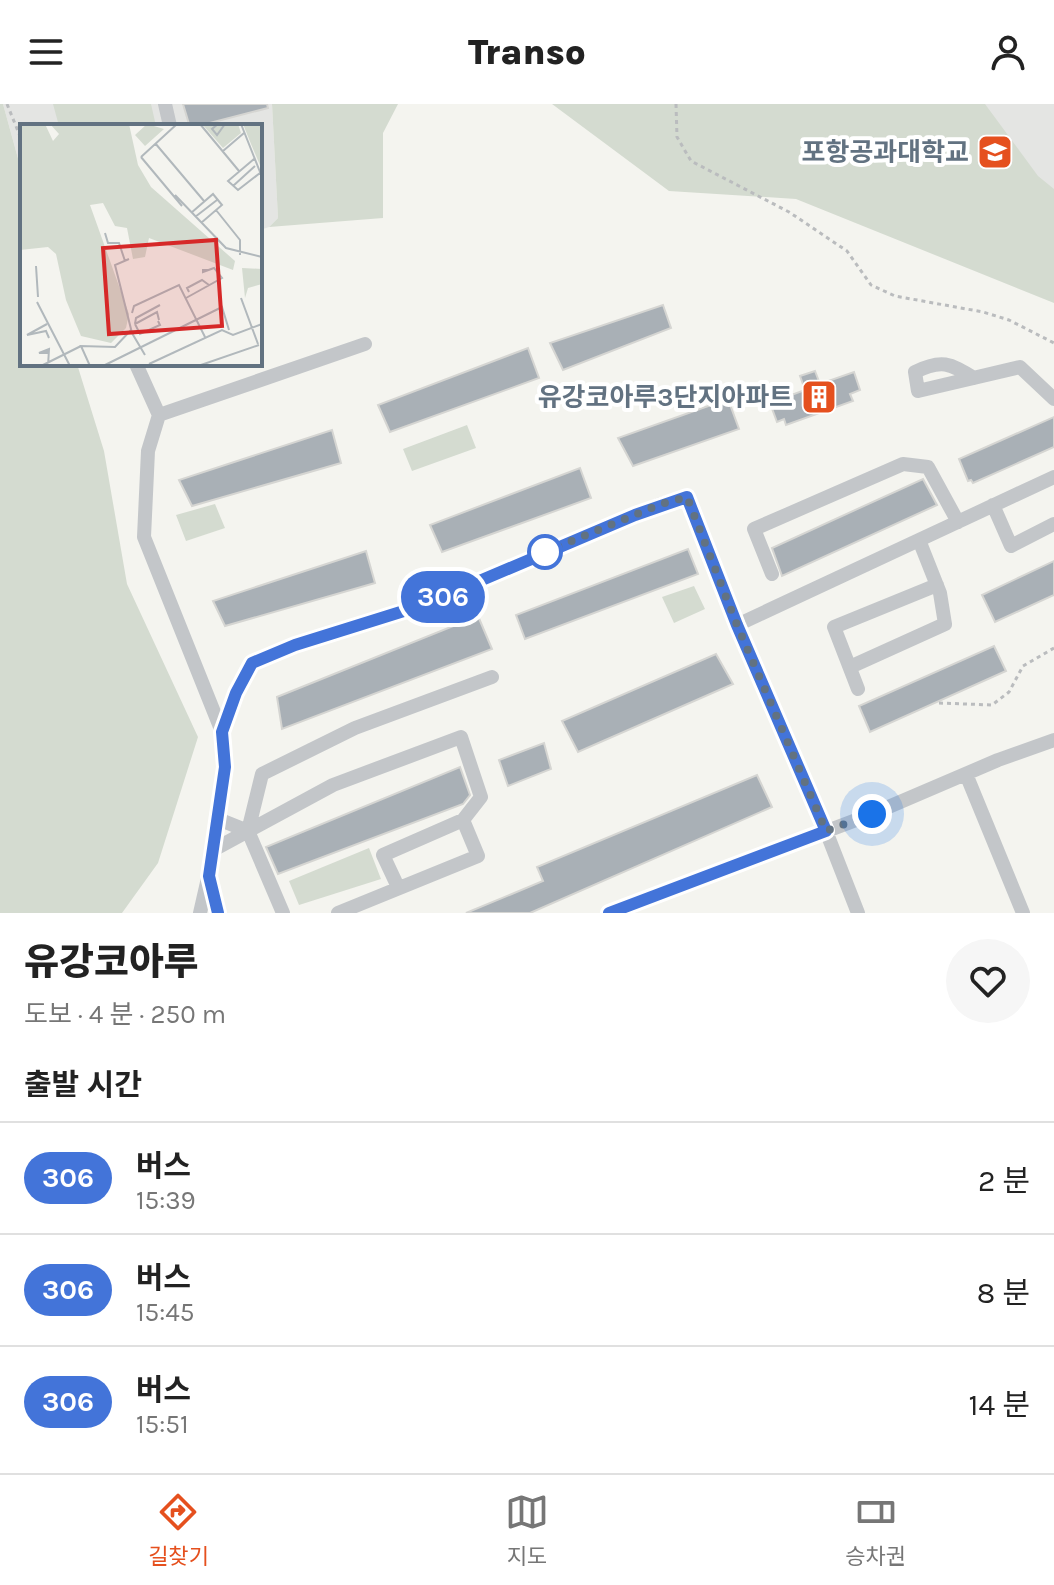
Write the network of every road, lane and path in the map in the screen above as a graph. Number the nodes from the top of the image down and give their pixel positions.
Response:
1 (7, 104) edge
2 (165, 104) edge
3 (676, 104) edge
4 (170, 124) edge
5 (20, 136) edge
6 (1054, 343) edge
7 (365, 344) dead end
8 (137, 366) edge
9 (974, 378) dead end
10 (1054, 399) edge
11 (159, 415) junction
12 (1054, 477) edge
13 (993, 505) junction
14 (958, 522) junction
15 (1054, 524) edge
16 (919, 540) junction
17 (772, 574) dead end
18 (937, 585) junction
19 (737, 625) junction
20 (1054, 648) edge
21 (850, 667) junction
22 (492, 677) dead end
23 (858, 689) dead end
24 (939, 703) dead end
25 (222, 732) junction
26 (1054, 740) edge
27 (966, 774) junction
28 (218, 819) junction
29 (463, 820) junction
30 (248, 831) junction
31 (826, 831) junction
32 (213, 850) junction
33 (209, 876) junction
34 (398, 887) junction
35 (200, 913) edge
36 (218, 913) edge
37 (283, 913) edge
38 (338, 913) edge
39 (609, 913) edge
40 (858, 913) edge
41 (1023, 913) edge

1 - 5 path
2 - 4 street
3 - 6 path
7 - 11 street
8 - 11 street
9 - 10 street
11 - 25 street
12 - 13 street
13 - 14 street
13 - 15 street
14 - 16 street
14 - 17 street
16 - 18 street
16 - 19 street
18 - 21 street
18 - 21 street
19 - 25 street
19 - 31 street
20 - 24 path
21 - 23 street
22 - 30 street
25 - 28 street
26 - 27 street
27 - 31 street
27 - 41 street
28 - 30 street
28 - 32 street
29 - 30 street
29 - 34 street
29 - 34 street
30 - 32 street
30 - 37 street
31 - 39 street
31 - 40 street
32 - 33 street
33 - 35 street
33 - 36 street
34 - 38 street

